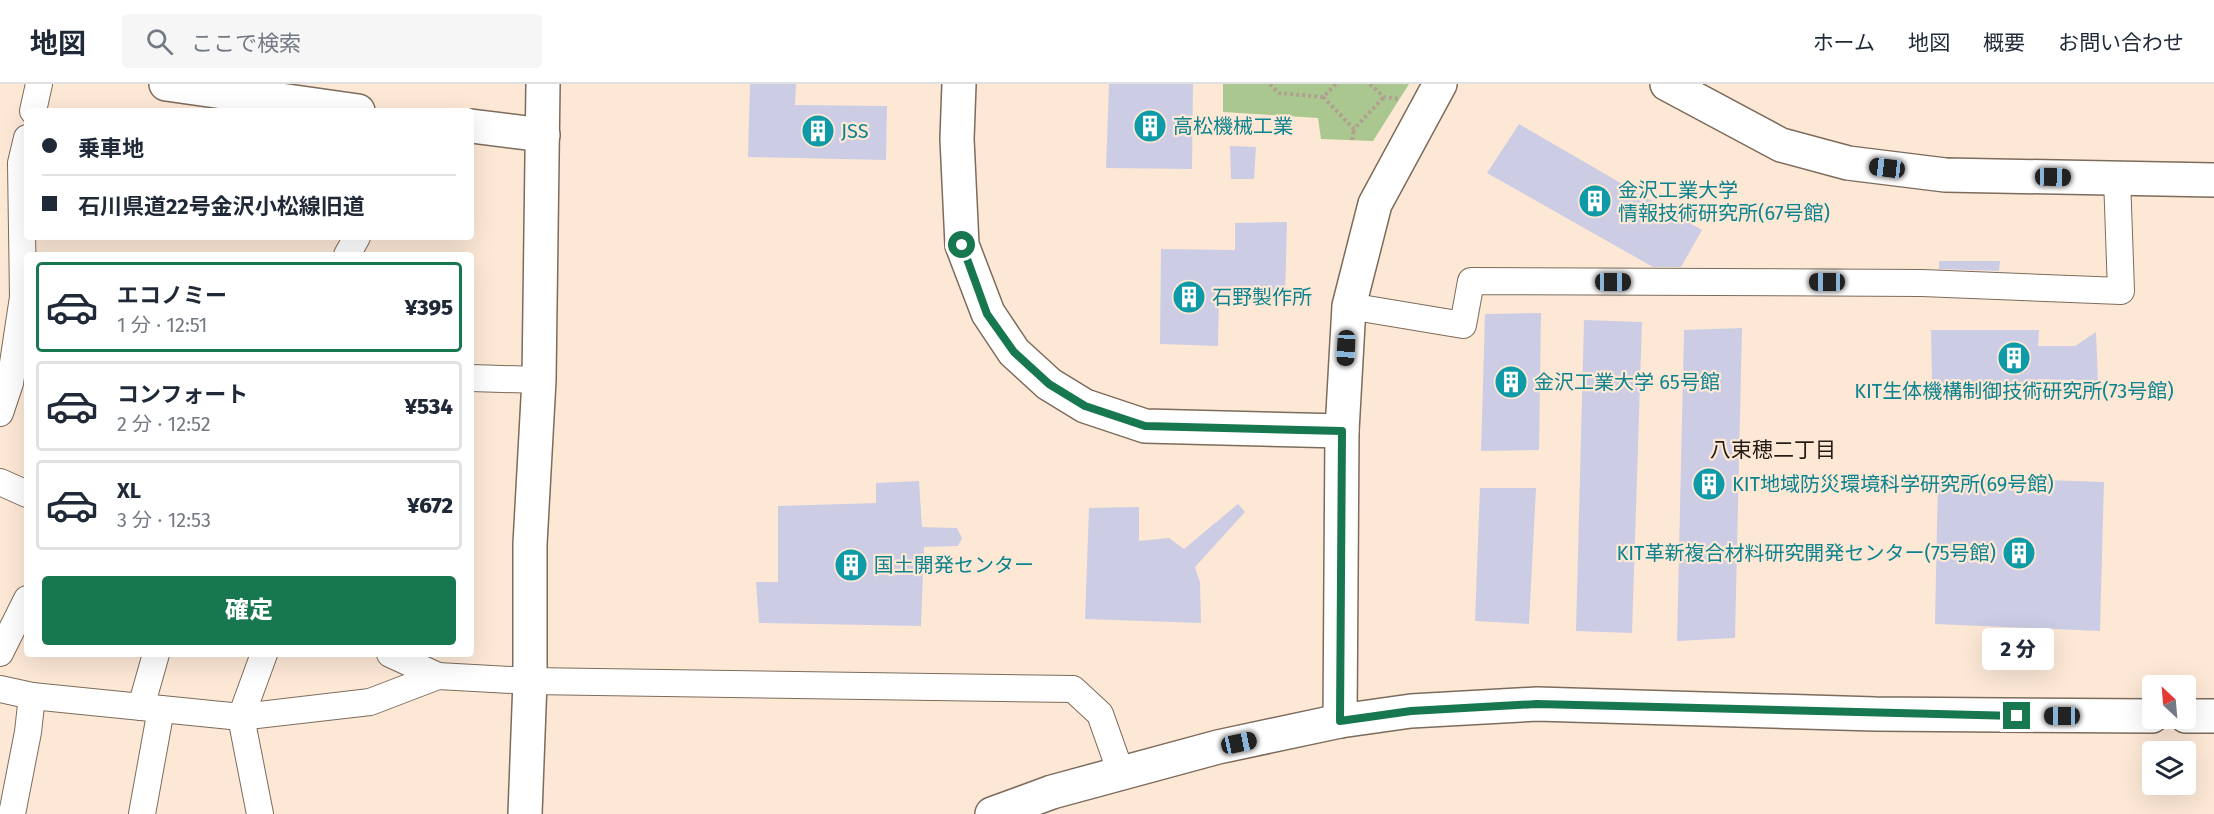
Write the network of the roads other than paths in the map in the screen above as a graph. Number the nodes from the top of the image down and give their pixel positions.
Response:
1 (39, 84) edge
2 (166, 84) edge
3 (543, 84) edge
4 (959, 84) edge
5 (1440, 84) edge
6 (1666, 84) edge
7 (34, 108) edge
8 (337, 108) edge
9 (474, 126) edge
10 (543, 135) junction
11 (24, 143) edge
12 (11, 165) edge
13 (2117, 177) junction
14 (2214, 180) edge
15 (12, 297) edge
16 (1349, 306) junction
17 (474, 378) edge
18 (539, 381) junction
19 (12, 383) edge
20 (0, 413) edge
21 (1342, 431) junction
22 (0, 482) edge
23 (24, 493) edge
24 (24, 605) edge
25 (0, 652) edge
26 (156, 657) edge
27 (263, 657) edge
28 (397, 657) edge
29 (438, 676) junction
30 (530, 681) junction
31 (0, 689) edge
32 (32, 696) junction
33 (151, 708) junction
34 (2142, 716) edge
35 (2196, 716) edge
36 (2214, 716) edge
37 (241, 717) junction
38 (1340, 721) junction
39 (1120, 773) junction
40 (12, 814) edge
41 (142, 814) edge
42 (260, 814) edge
43 (525, 814) edge
44 (992, 814) edge

1 - 7 street
2 - 8 street
3 - 10 street
4 - 21 street
5 - 16 street
6 - 13 street
9 - 10 street
10 - 18 street
11 - 12 street
12 - 15 street
13 - 14 street
13 - 16 street
15 - 19 street
16 - 21 street
17 - 18 street
18 - 30 street
19 - 20 street
21 - 38 street
22 - 23 street
24 - 25 street
26 - 33 street
27 - 37 street
28 - 29 street
29 - 30 street
29 - 37 street
30 - 39 street
30 - 43 street
31 - 32 street
32 - 33 street
32 - 40 street
33 - 37 street
33 - 41 street
34 - 38 street
35 - 36 street
37 - 42 street
38 - 39 street
39 - 44 street

